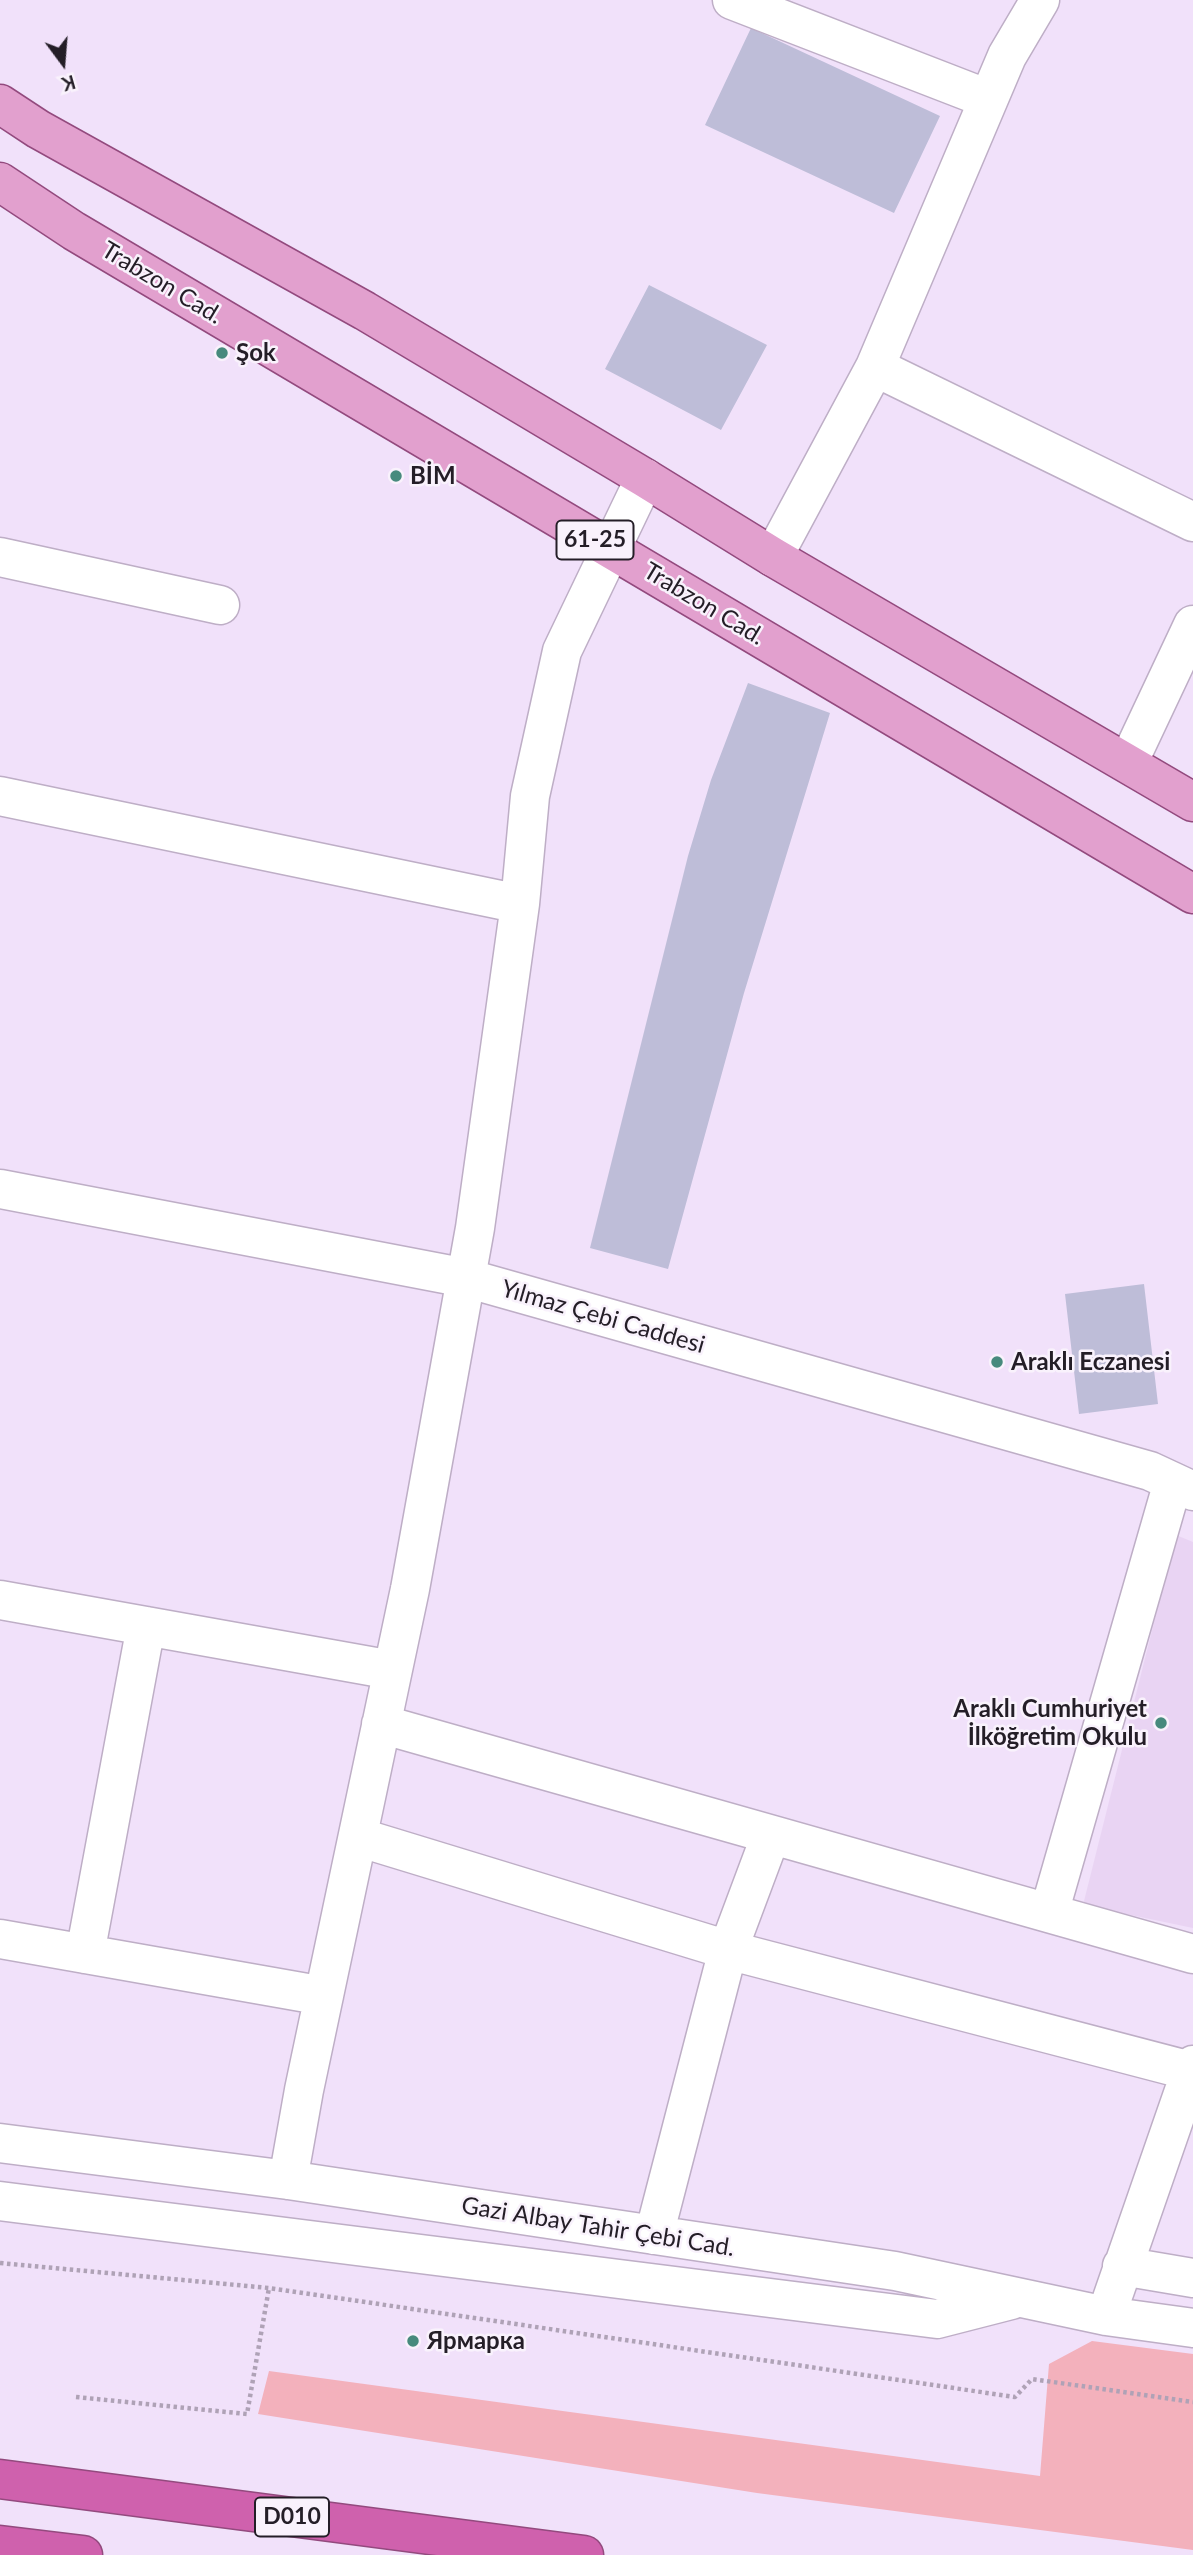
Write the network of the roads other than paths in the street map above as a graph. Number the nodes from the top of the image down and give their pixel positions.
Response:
1 (733, 0) edge
2 (1040, 0) edge
3 (988, 99) junction
4 (0, 104) edge
5 (0, 182) edge
6 (875, 367) junction
7 (645, 478) junction
8 (1193, 522) edge
9 (610, 549) junction
10 (0, 557) edge
11 (773, 557) junction
12 (220, 605) dead end
13 (1193, 625) edge
14 (1128, 763) junction
15 (0, 796) edge
16 (1193, 802) edge
17 (1193, 894) edge
18 (520, 904) junction
19 (0, 1189) edge
20 (466, 1278) junction
21 (1183, 1487) edge
22 (0, 1600) edge
23 (146, 1626) junction
24 (392, 1670) junction
25 (381, 1724) junction
26 (771, 1835) junction
27 (358, 1837) junction
28 (1049, 1913) junction
29 (0, 1939) edge
30 (728, 1950) junction
31 (85, 1954) junction
32 (1193, 1954) edge
33 (324, 1996) junction
34 (1192, 2068) edge
35 (0, 2143) edge
36 (288, 2180) junction
37 (0, 2202) edge
38 (654, 2235) junction
39 (1122, 2266) junction
40 (1193, 2278) edge
41 (1020, 2298) junction
42 (1106, 2316) junction
43 (1193, 2328) edge
44 (0, 2479) edge
45 (0, 2545) edge
46 (83, 2555) edge
47 (584, 2555) edge

1 - 3 street
2 - 3 street
3 - 6 street
4 - 7 main road
5 - 9 main road, Trabzon Cad. / 61-25
6 - 8 street
6 - 11 street
7 - 9 street
7 - 11 main road
9 - 17 main road, Trabzon Cad. / 61-25
9 - 18 street
10 - 12 street
11 - 14 main road
13 - 14 street
14 - 16 main road
15 - 18 street
18 - 20 street
19 - 20 street, Yılmaz Çebi Caddesi
20 - 21 street, Yılmaz Çebi Caddesi
20 - 24 street
21 - 28 street
22 - 23 street
23 - 24 street
23 - 31 street
24 - 25 street
25 - 26 street
25 - 27 street
26 - 28 street
26 - 30 street
27 - 30 street
27 - 33 street
28 - 32 street
29 - 31 street
30 - 34 street
30 - 38 street
31 - 33 street
33 - 36 street
34 - 39 street
35 - 36 street, Gazi Albay Tahir Çebi Cad.
36 - 38 street, Gazi Albay Tahir Çebi Cad.
37 - 41 street
38 - 41 street, Gazi Albay Tahir Çebi Cad.
39 - 40 street
39 - 42 street
41 - 42 street, Gazi Albay Tahir Çebi Cad.
42 - 43 street, Gazi Albay Tahir Çebi Cad.
44 - 47 highway, D010
45 - 46 highway

